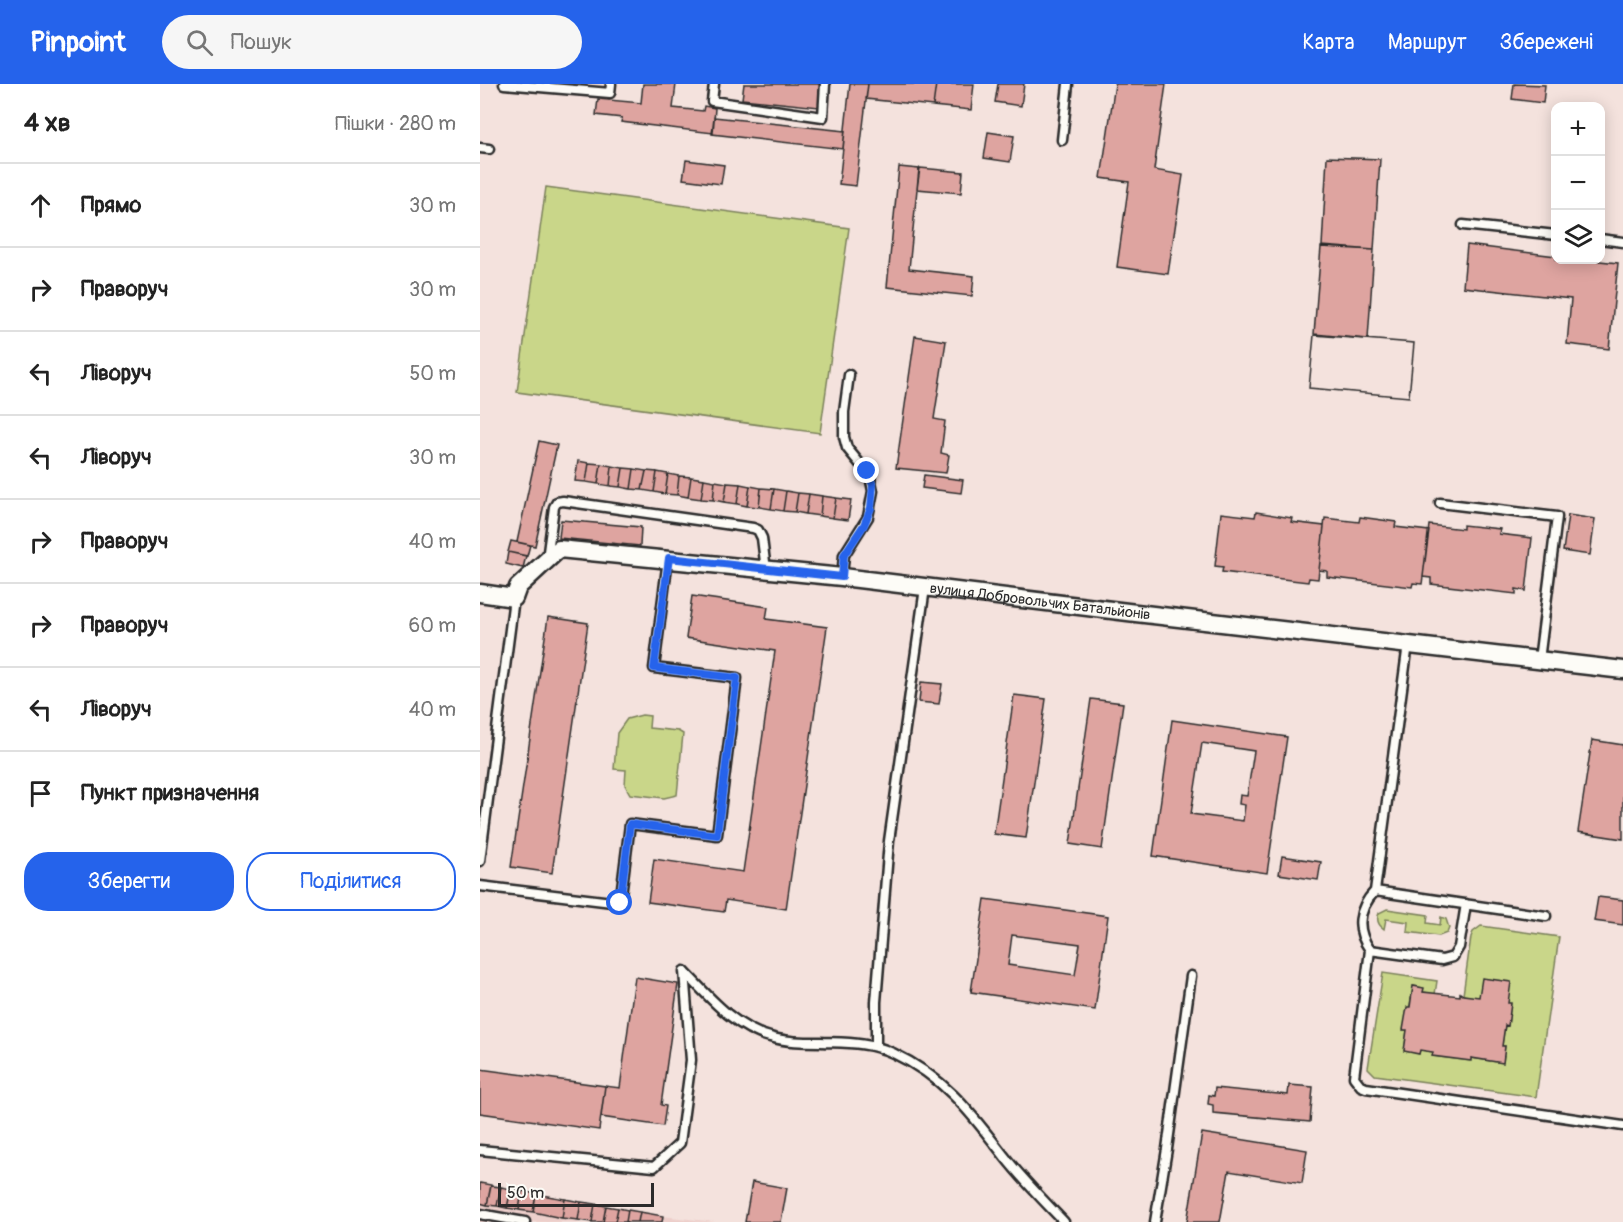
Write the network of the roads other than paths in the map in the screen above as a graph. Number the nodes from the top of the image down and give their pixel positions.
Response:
1 (504, 84) edge
2 (611, 84) edge
3 (714, 84) edge
4 (825, 84) edge
5 (1068, 84) edge
6 (1062, 140) dead end
7 (1463, 225) dead end
8 (1551, 234) edge
9 (1605, 240) edge
10 (1623, 242) edge
11 (849, 375) dead end
12 (1440, 503) dead end
13 (669, 558) junction
14 (547, 559) junction
15 (766, 570) junction
16 (842, 577) junction
17 (925, 588) junction
18 (480, 593) edge
19 (514, 598) junction
20 (1408, 644) junction
21 (1539, 660) junction
22 (1623, 670) edge
23 (480, 861) edge
24 (480, 886) edge
25 (1375, 891) junction
26 (1466, 904) junction
27 (1546, 916) dead end
28 (1370, 950) junction
29 (1191, 976) dead end
30 (876, 1047) junction
31 (1623, 1126) edge
32 (480, 1150) edge
33 (480, 1214) edge
34 (525, 1222) edge
35 (1064, 1222) edge
36 (1155, 1222) edge

1 - 2 lane
3 - 4 lane
5 - 6 lane
7 - 8 lane
9 - 10 lane
11 - 16 lane
12 - 21 lane
13 - 14 street, вулиця Добровольчих Батальйонів
13 - 15 street, вулиця Добровольчих Батальйонів
13 - 24 lane
14 - 15 lane
14 - 19 street, вулиця Добровольчих Батальйонів
15 - 16 street, вулиця Добровольчих Батальйонів
16 - 17 street, вулиця Добровольчих Батальйонів
17 - 20 street, вулиця Добровольчих Батальйонів
17 - 30 lane
18 - 19 street
19 - 23 lane
20 - 21 street, вулиця Добровольчих Батальйонів
20 - 25 lane
21 - 22 street, вулиця Добровольчих Батальйонів
25 - 26 lane
25 - 28 lane
26 - 27 lane
26 - 28 lane
28 - 31 lane
29 - 36 lane
30 - 32 lane
30 - 35 lane
33 - 34 lane

